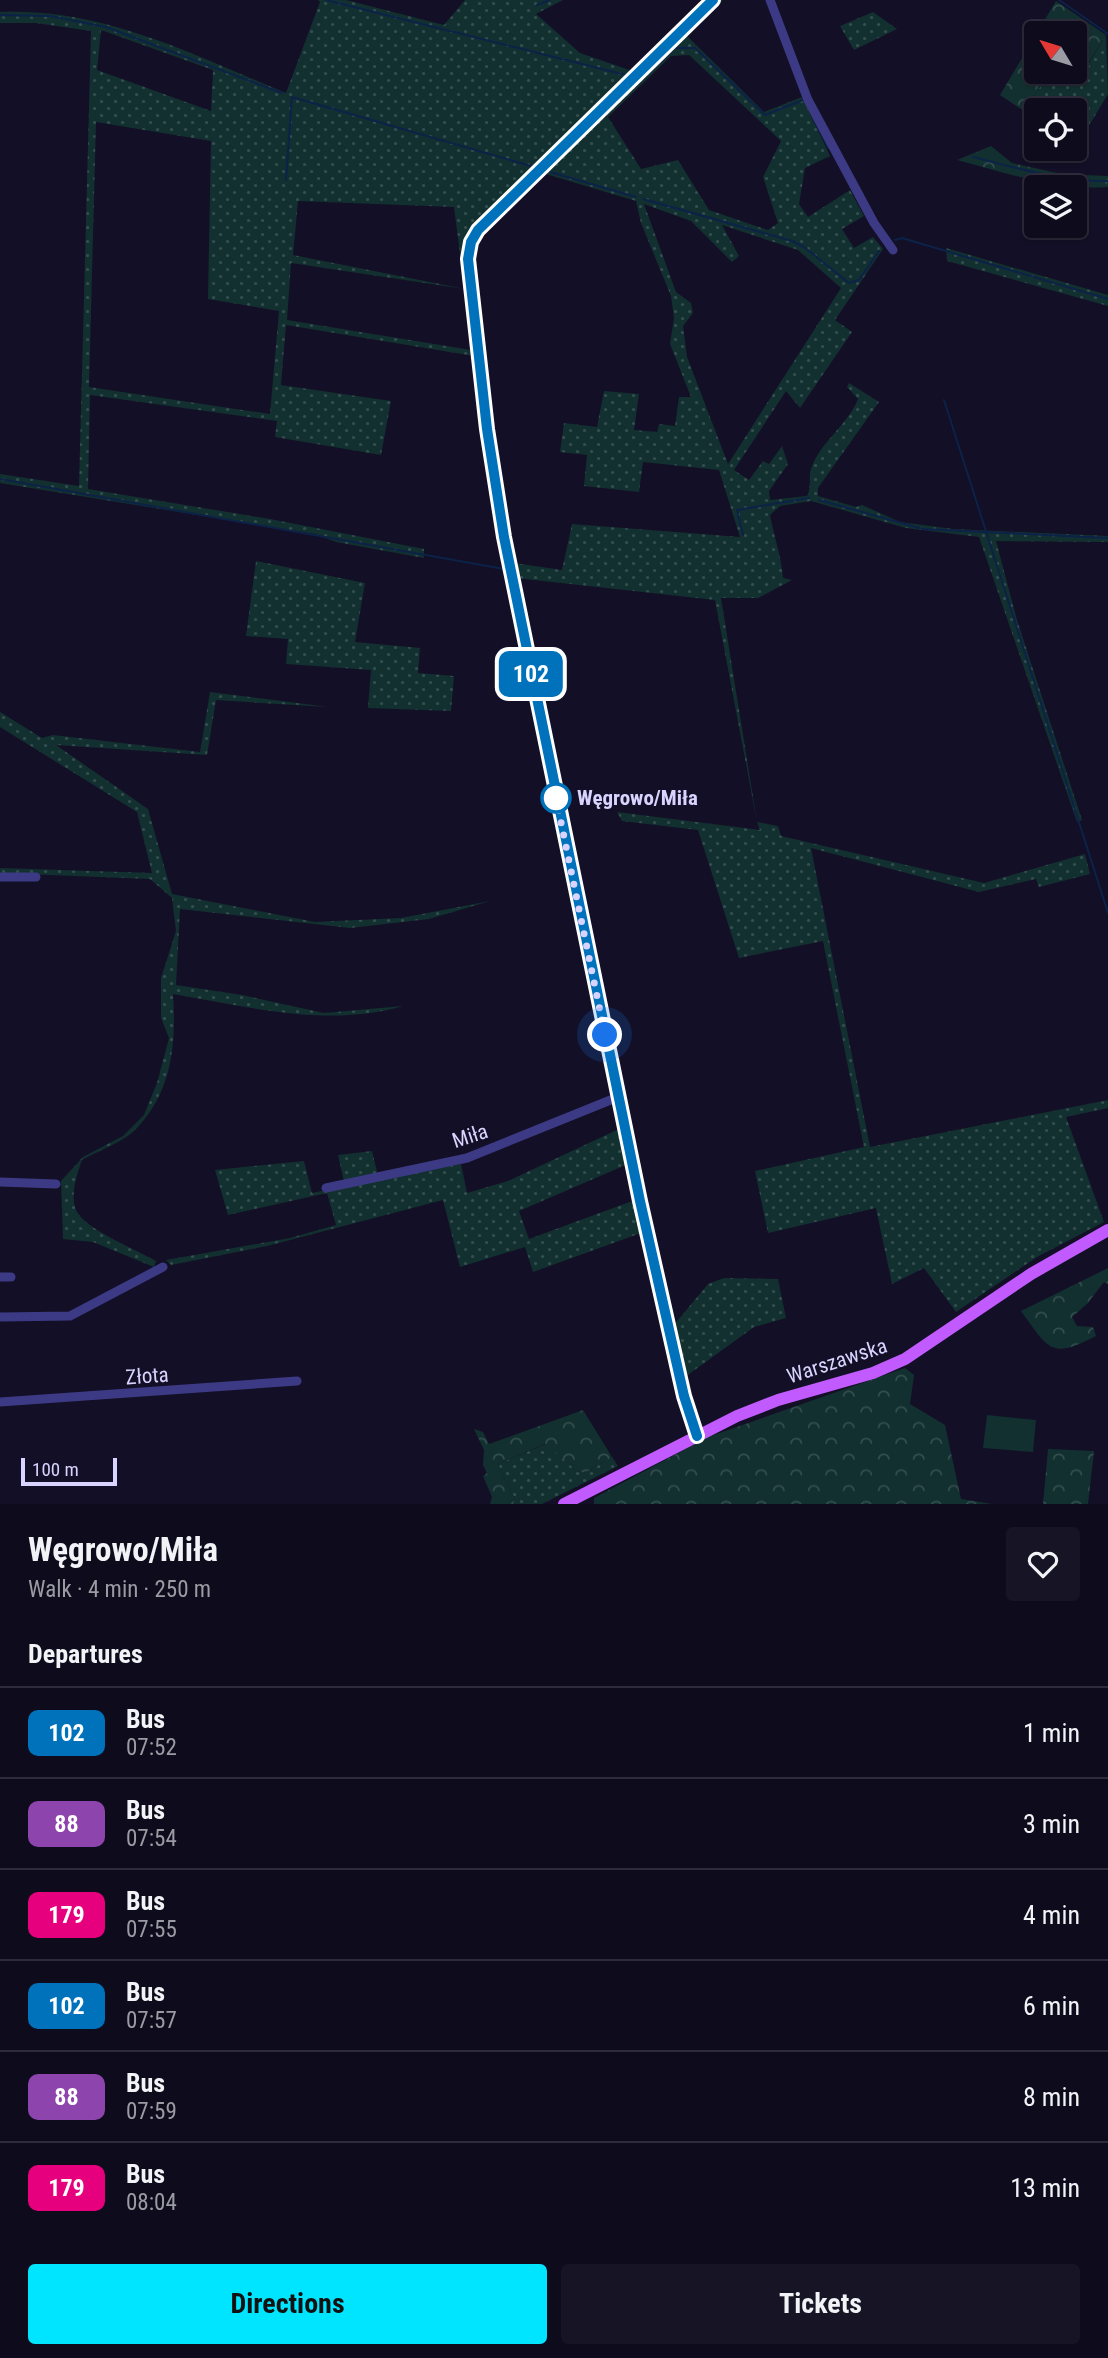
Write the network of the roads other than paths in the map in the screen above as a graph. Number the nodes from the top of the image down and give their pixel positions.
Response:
1 (713, 0) edge
2 (770, 0) edge
3 (893, 250) dead end
4 (0, 877) edge
5 (36, 877) dead end
6 (618, 1097) junction
7 (0, 1182) edge
8 (56, 1184) dead end
9 (326, 1188) dead end
10 (1108, 1230) edge
11 (163, 1267) dead end
12 (0, 1317) edge
13 (297, 1381) dead end
14 (0, 1402) edge
15 (697, 1436) junction
16 (564, 1504) edge

1 - 6 street
2 - 3 street
4 - 5 street
6 - 9 street, Miła
6 - 15 street
7 - 8 street
10 - 15 main road, Warszawska
11 - 12 street
13 - 14 street, Złota
15 - 16 main road, Warszawska

